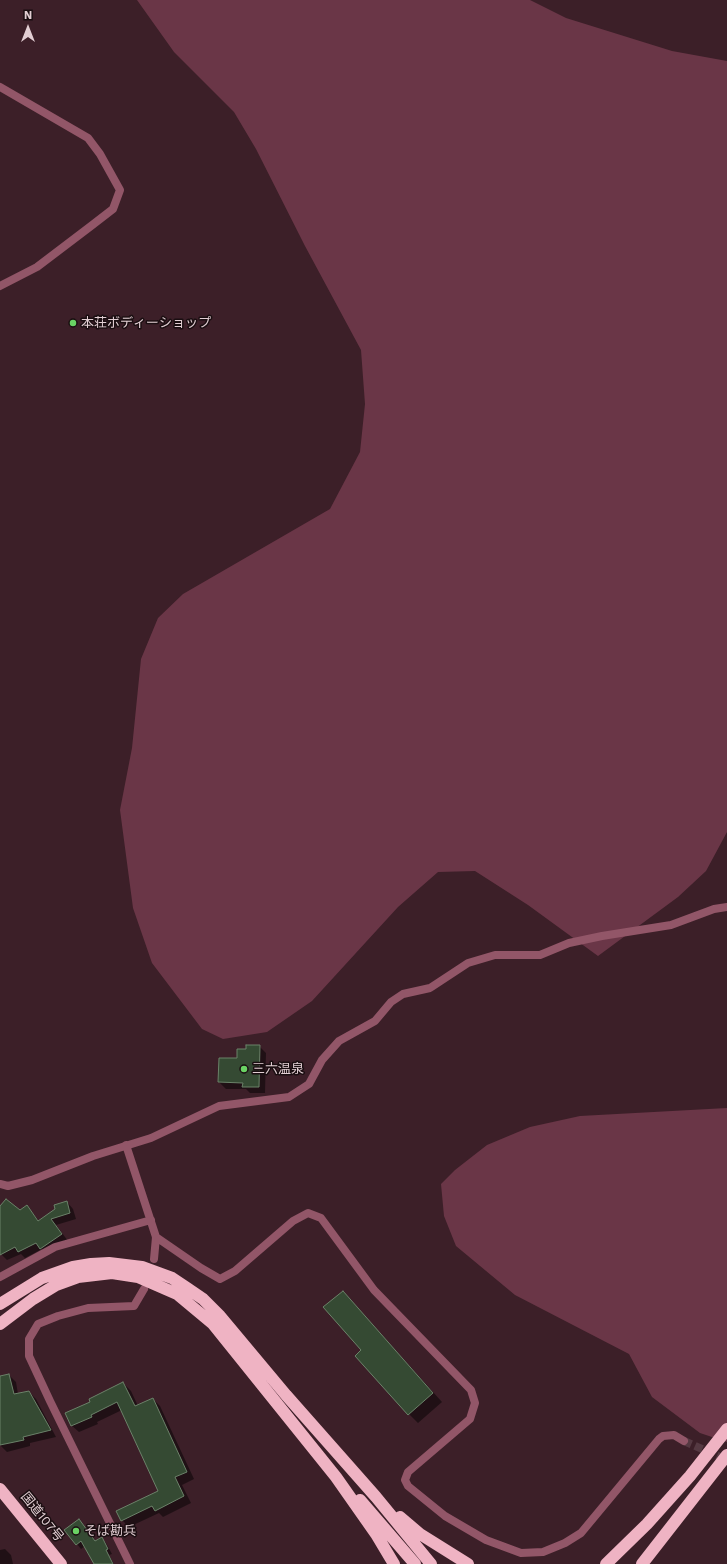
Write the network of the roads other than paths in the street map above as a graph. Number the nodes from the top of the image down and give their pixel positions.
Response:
1 (0, 87) edge
2 (0, 286) edge
3 (727, 907) edge
4 (126, 1145) junction
5 (0, 1184) edge
6 (151, 1220) junction
7 (156, 1237) junction
8 (154, 1260) dead end
9 (0, 1277) edge
10 (144, 1289) dead end
11 (0, 1304) edge
12 (0, 1324) edge
13 (727, 1429) edge
14 (684, 1441) tunnel mouth
15 (727, 1455) edge
16 (727, 1466) edge
17 (336, 1477) junction
18 (0, 1489) edge
19 (376, 1497) junction
20 (61, 1564) edge
21 (130, 1564) edge
22 (394, 1564) edge
23 (415, 1564) edge
24 (431, 1564) edge
25 (468, 1564) edge
26 (606, 1564) edge
27 (642, 1564) edge
28 (651, 1564) edge

1 - 2 street
3 - 4 street
4 - 5 street
4 - 6 street
6 - 7 street
6 - 9 street
7 - 8 street
7 - 14 street
10 - 21 street
11 - 19 highway
12 - 17 highway
13 - 26 highway
15 - 27 highway
16 - 28 highway
17 - 22 highway
17 - 23 highway
18 - 20 highway, 国道107号
19 - 24 highway
19 - 25 highway

